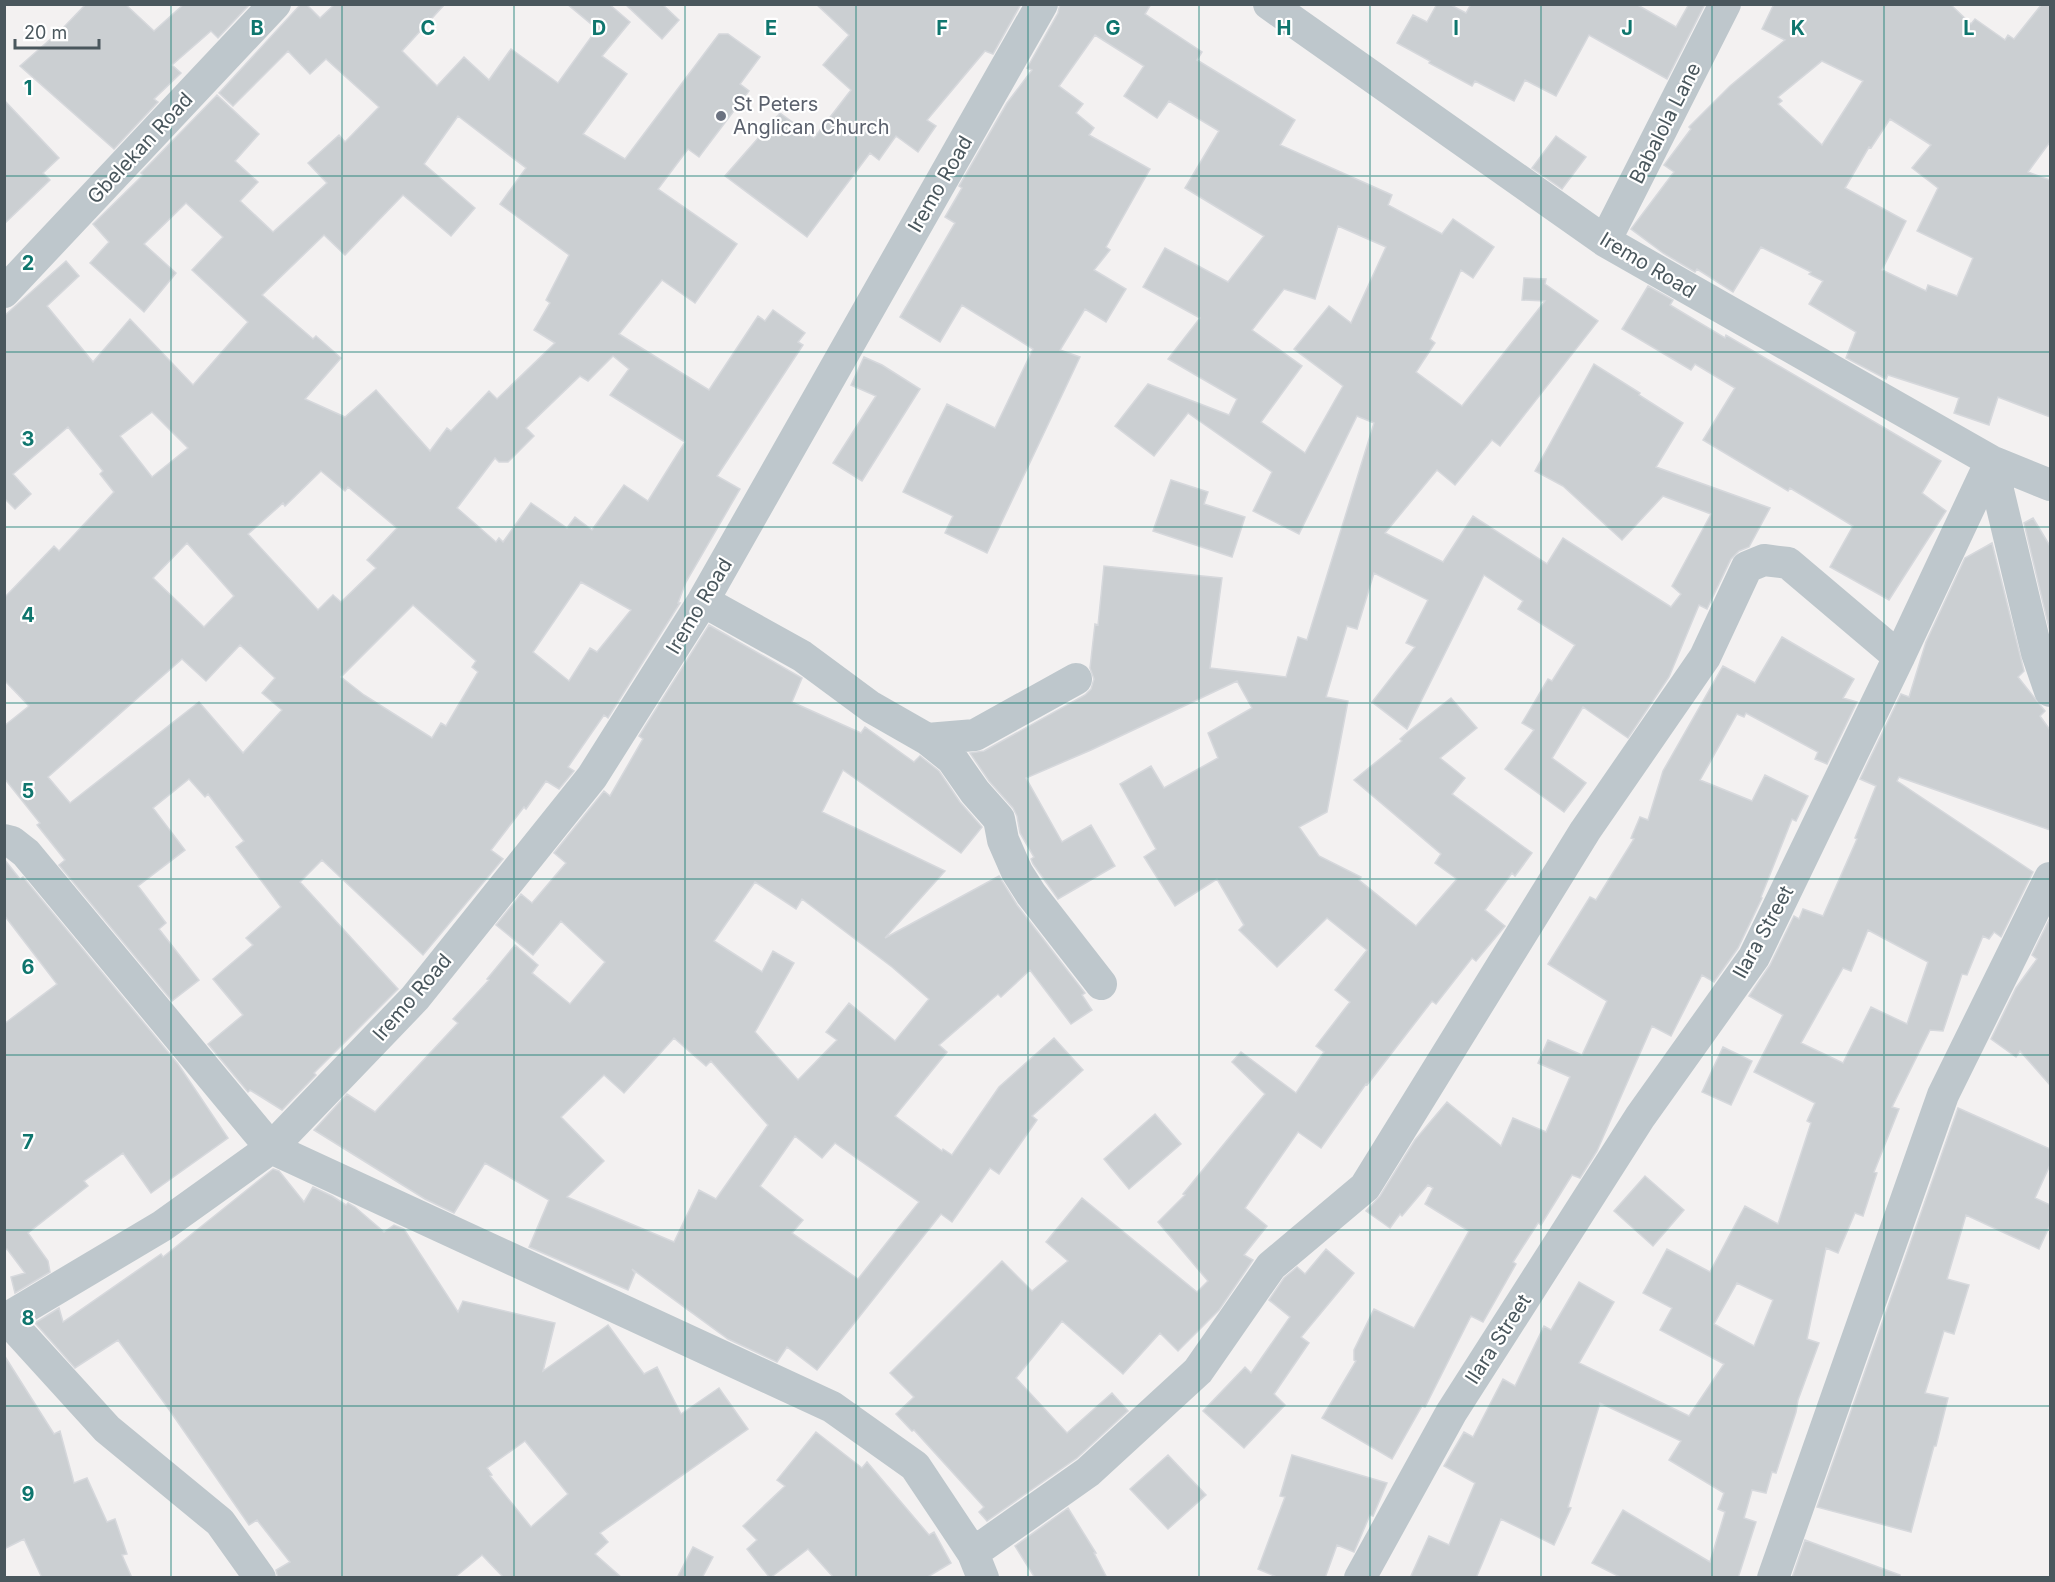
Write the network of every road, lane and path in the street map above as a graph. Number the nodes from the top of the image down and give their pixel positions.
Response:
1 (275, 4) edge
2 (1042, 4) edge
3 (1269, 4) edge
4 (1725, 4) edge
5 (1605, 241) junction
6 (4, 292) edge
7 (1990, 461) junction
8 (2050, 485) edge
9 (703, 601) junction
10 (1899, 657) junction
11 (1076, 679) dead end
12 (2050, 691) edge
13 (927, 739) junction
14 (4, 840) edge
15 (2050, 878) edge
16 (1101, 984) dead end
17 (271, 1148) junction
18 (5, 1318) edge
19 (978, 1565) edge
20 (260, 1578) edge
21 (1360, 1578) edge
22 (1773, 1578) edge

1 - 6 street, Gbelekan Road
2 - 9 street, Iremo Road
3 - 5 street, Iremo Road
4 - 5 street, Babalola Lane
5 - 7 street, Iremo Road
7 - 8 street, Iremo Road
7 - 10 street, Ilara Street
7 - 12 street
9 - 13 street
9 - 17 street, Iremo Road
10 - 19 street
10 - 21 street, Ilara Street
11 - 13 street
13 - 16 street
14 - 17 street
15 - 22 street
17 - 18 street, Iremo Road
17 - 19 street
18 - 20 street

